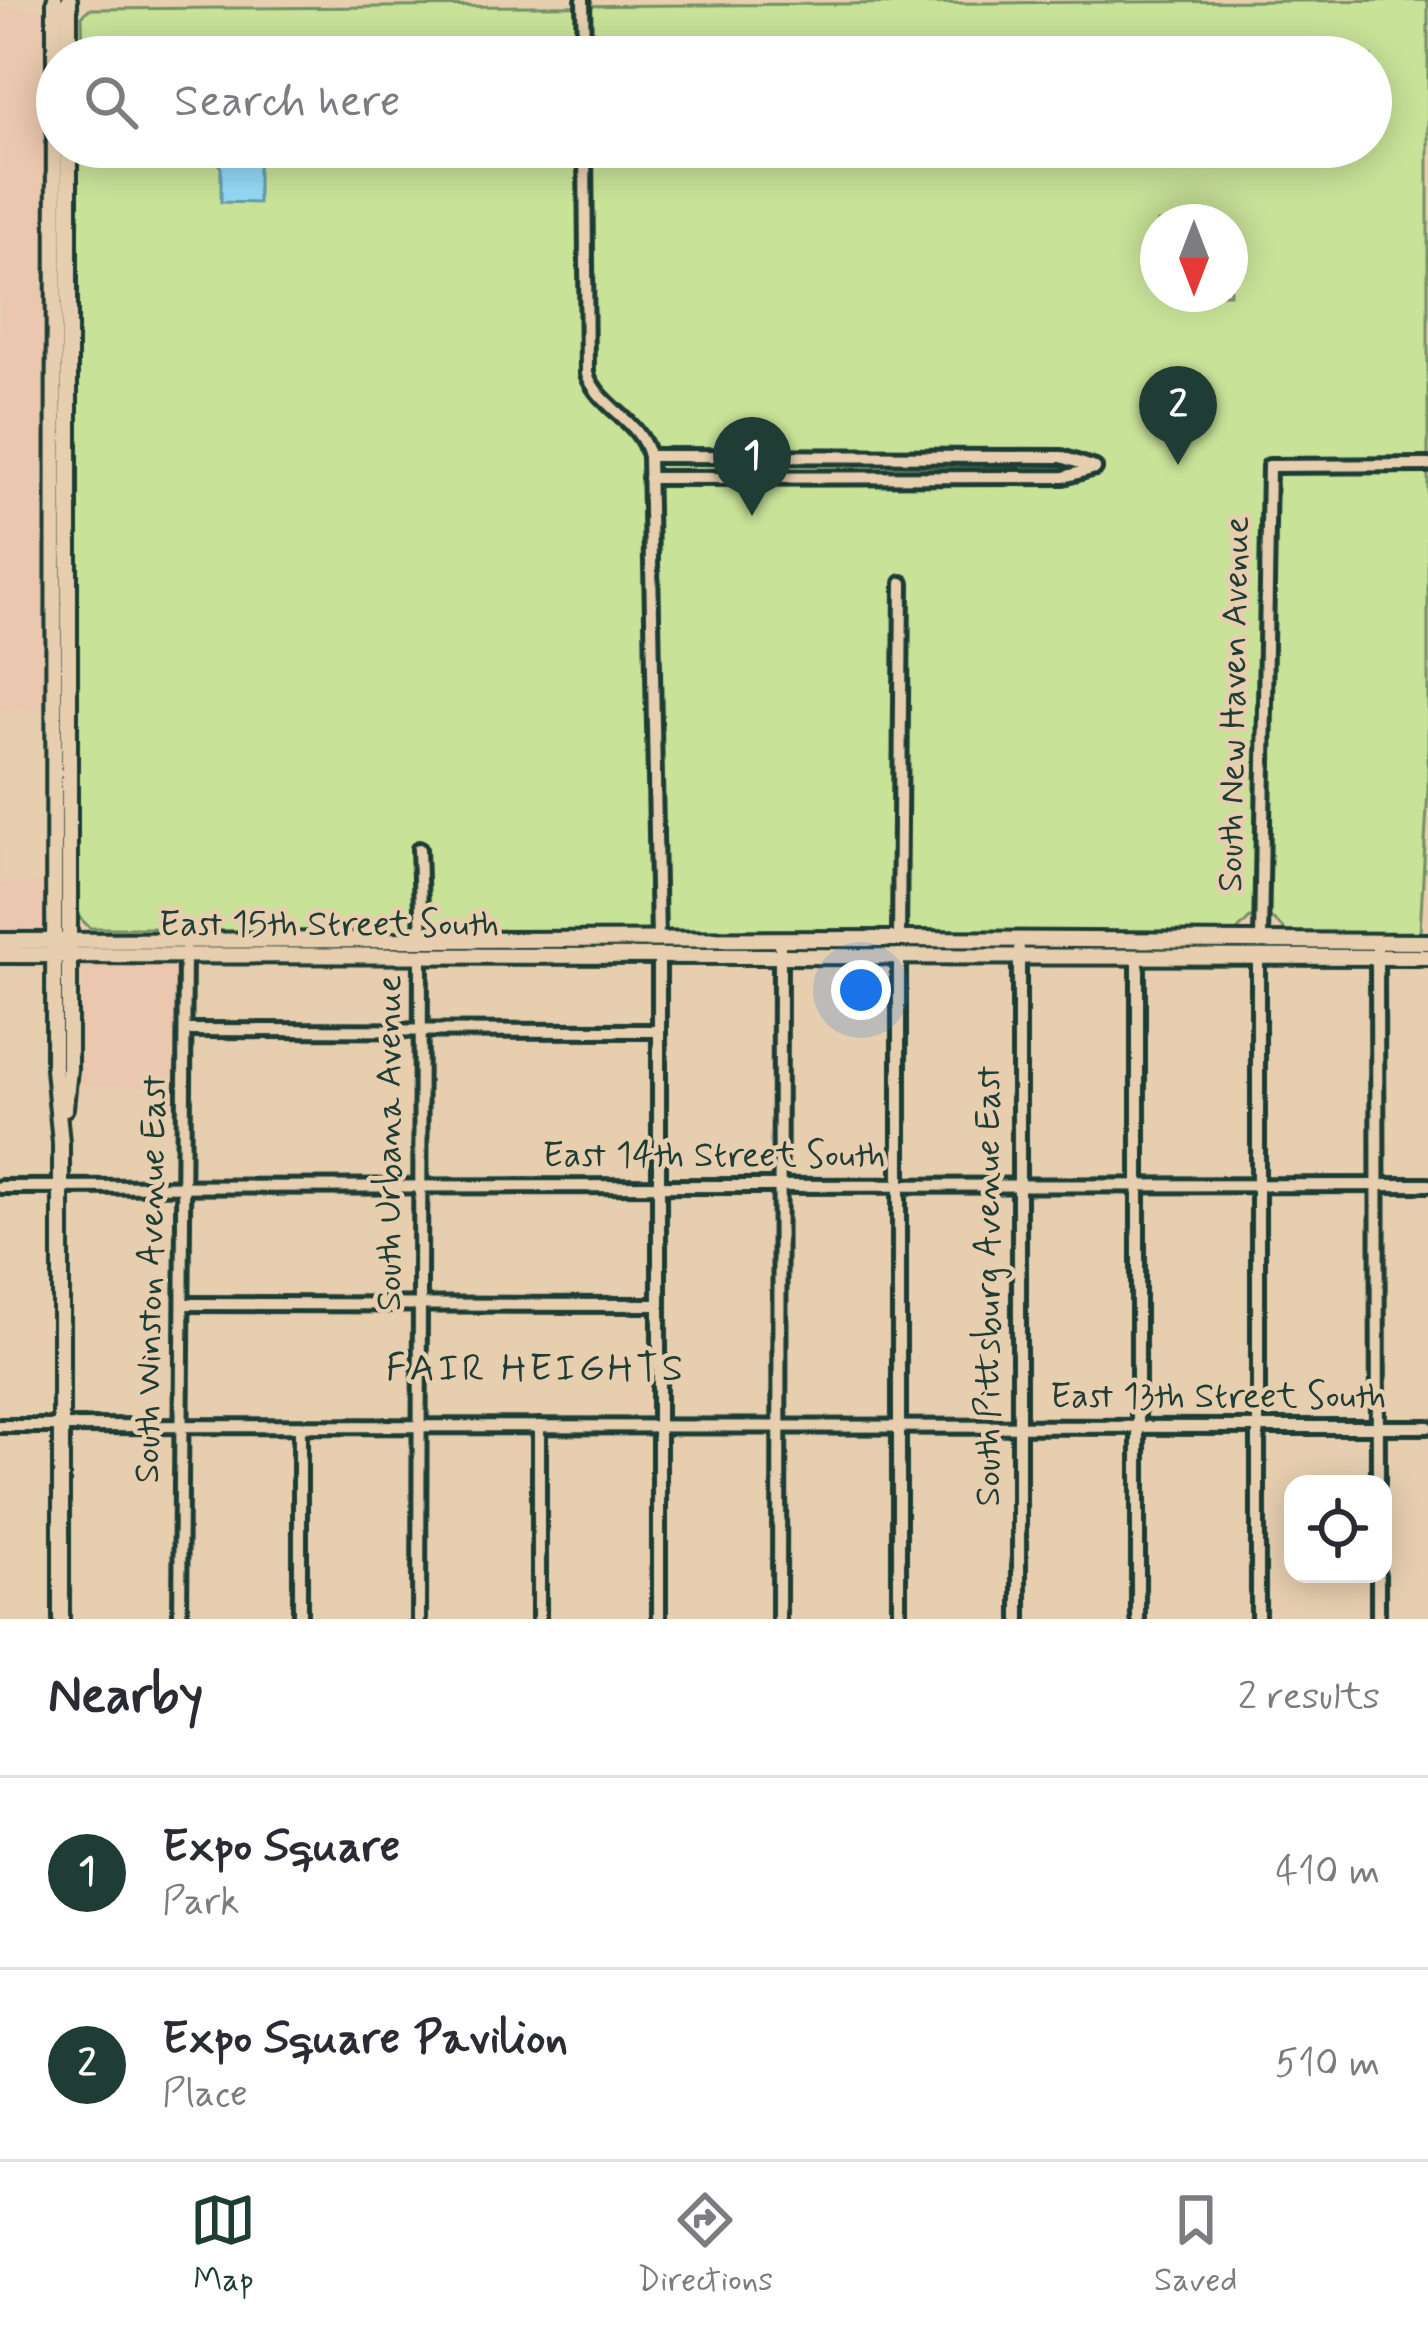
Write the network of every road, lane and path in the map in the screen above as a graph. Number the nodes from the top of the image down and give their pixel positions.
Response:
1 (55, 0) edge
2 (69, 0) edge
3 (584, 0) edge
4 (56, 36) edge
5 (69, 36) edge
6 (584, 36) edge
7 (59, 168) edge
8 (68, 168) edge
9 (585, 168) edge
10 (62, 282) junction
11 (649, 457) junction
12 (1428, 465) edge
13 (649, 478) junction
14 (902, 583) dead end
15 (419, 849) dead end
16 (0, 941) edge
17 (1428, 942) edge
18 (899, 946) junction
19 (62, 947) junction
20 (658, 947) junction
21 (780, 947) junction
22 (1019, 947) junction
23 (185, 948) junction
24 (421, 948) junction
25 (1138, 950) junction
26 (1260, 950) junction
27 (1377, 950) junction
28 (0, 956) edge
29 (1428, 957) edge
30 (185, 1030) junction
31 (419, 1030) junction
32 (659, 1030) junction
33 (1377, 1185) junction
34 (419, 1186) junction
35 (898, 1186) junction
36 (1018, 1186) junction
37 (1138, 1186) junction
38 (1258, 1186) junction
39 (1428, 1186) edge
40 (0, 1187) edge
41 (62, 1187) junction
42 (184, 1187) junction
43 (659, 1187) junction
44 (780, 1187) junction
45 (184, 1304) junction
46 (420, 1305) junction
47 (659, 1305) junction
48 (0, 1426) edge
49 (61, 1426) junction
50 (182, 1426) junction
51 (420, 1426) junction
52 (539, 1426) junction
53 (658, 1426) junction
54 (778, 1426) junction
55 (898, 1426) junction
56 (1019, 1426) junction
57 (1138, 1426) junction
58 (1257, 1426) junction
59 (300, 1427) junction
60 (1378, 1427) junction
61 (1428, 1427) edge
62 (1378, 1475) edge
63 (1378, 1583) edge
64 (61, 1619) edge
65 (180, 1619) edge
66 (300, 1619) edge
67 (419, 1619) edge
68 (539, 1619) edge
69 (659, 1619) edge
70 (779, 1619) edge
71 (898, 1619) edge
72 (1019, 1619) edge
73 (1138, 1619) edge
74 (1258, 1619) edge
75 (1378, 1619) edge

1 - 4 main road
2 - 5 main road
3 - 6 street
7 - 10 main road
8 - 10 main road
9 - 11 street
10 - 19 main road
11 - 13 street
11 - 13 street
12 - 26 street, South New Haven Avenue
13 - 20 street
14 - 18 street
15 - 24 street, South Urbana Avenue
16 - 19 main road, East 15th Street South
17 - 27 main road
18 - 21 main road
18 - 21 main road
18 - 22 main road
18 - 35 street
19 - 23 main road, East 15th Street South
19 - 28 main road, East 15th Street South
19 - 41 main road
20 - 21 main road, East 15th Street South
20 - 24 main road, East 15th Street South
20 - 32 street
21 - 44 street
22 - 25 main road
22 - 36 street, South Pittsburg Avenue East
23 - 24 main road, East 15th Street South
23 - 30 street, South Winston Avenue East
24 - 31 street, South Urbana Avenue
25 - 26 main road
25 - 37 street
26 - 27 main road
26 - 38 street, South New Haven Avenue
27 - 29 main road
27 - 33 street
30 - 31 street
30 - 42 street, South Winston Avenue East
31 - 32 street
31 - 34 street, South Urbana Avenue
32 - 43 street
33 - 38 street, East 14th Street South
33 - 39 street, East 14th Street South
33 - 60 street
34 - 42 street, East 14th Street South
34 - 43 street, East 14th Street South
34 - 46 street, South Urbana Avenue
35 - 36 street, East 14th Street South
35 - 44 street, East 14th Street South
35 - 55 street
36 - 37 street, East 14th Street South
36 - 56 street, South Pittsburg Avenue East
37 - 38 street, East 14th Street South
37 - 57 street
38 - 58 street, South New Haven Avenue
40 - 41 street, East 14th Street South
41 - 42 street, East 14th Street South
41 - 49 main road
42 - 45 street, South Winston Avenue East
43 - 44 street, East 14th Street South
43 - 47 street
44 - 54 street
45 - 46 street
45 - 50 street, South Winston Avenue East
46 - 47 street
46 - 51 street, South Urbana Avenue
47 - 53 street
48 - 49 street, East 13th Street South
49 - 50 street, East 13th Street South
49 - 64 main road
50 - 59 street, East 13th Street South
50 - 65 street, South Winston Avenue East
51 - 52 street, East 13th Street South
51 - 59 street, East 13th Street South
51 - 67 street, South Urbana Avenue
52 - 53 street, East 13th Street South
52 - 68 street
53 - 54 street, East 13th Street South
53 - 69 street
54 - 55 street, East 13th Street South
54 - 70 street
55 - 56 street, East 13th Street South
55 - 71 street
56 - 57 street, East 13th Street South
56 - 72 street, South Pittsburg Avenue East
57 - 58 street, East 13th Street South
57 - 73 street
58 - 60 street, East 13th Street South
58 - 74 street, South New Haven Avenue
59 - 66 street
60 - 61 street, East 13th Street South
60 - 62 street
63 - 75 street

